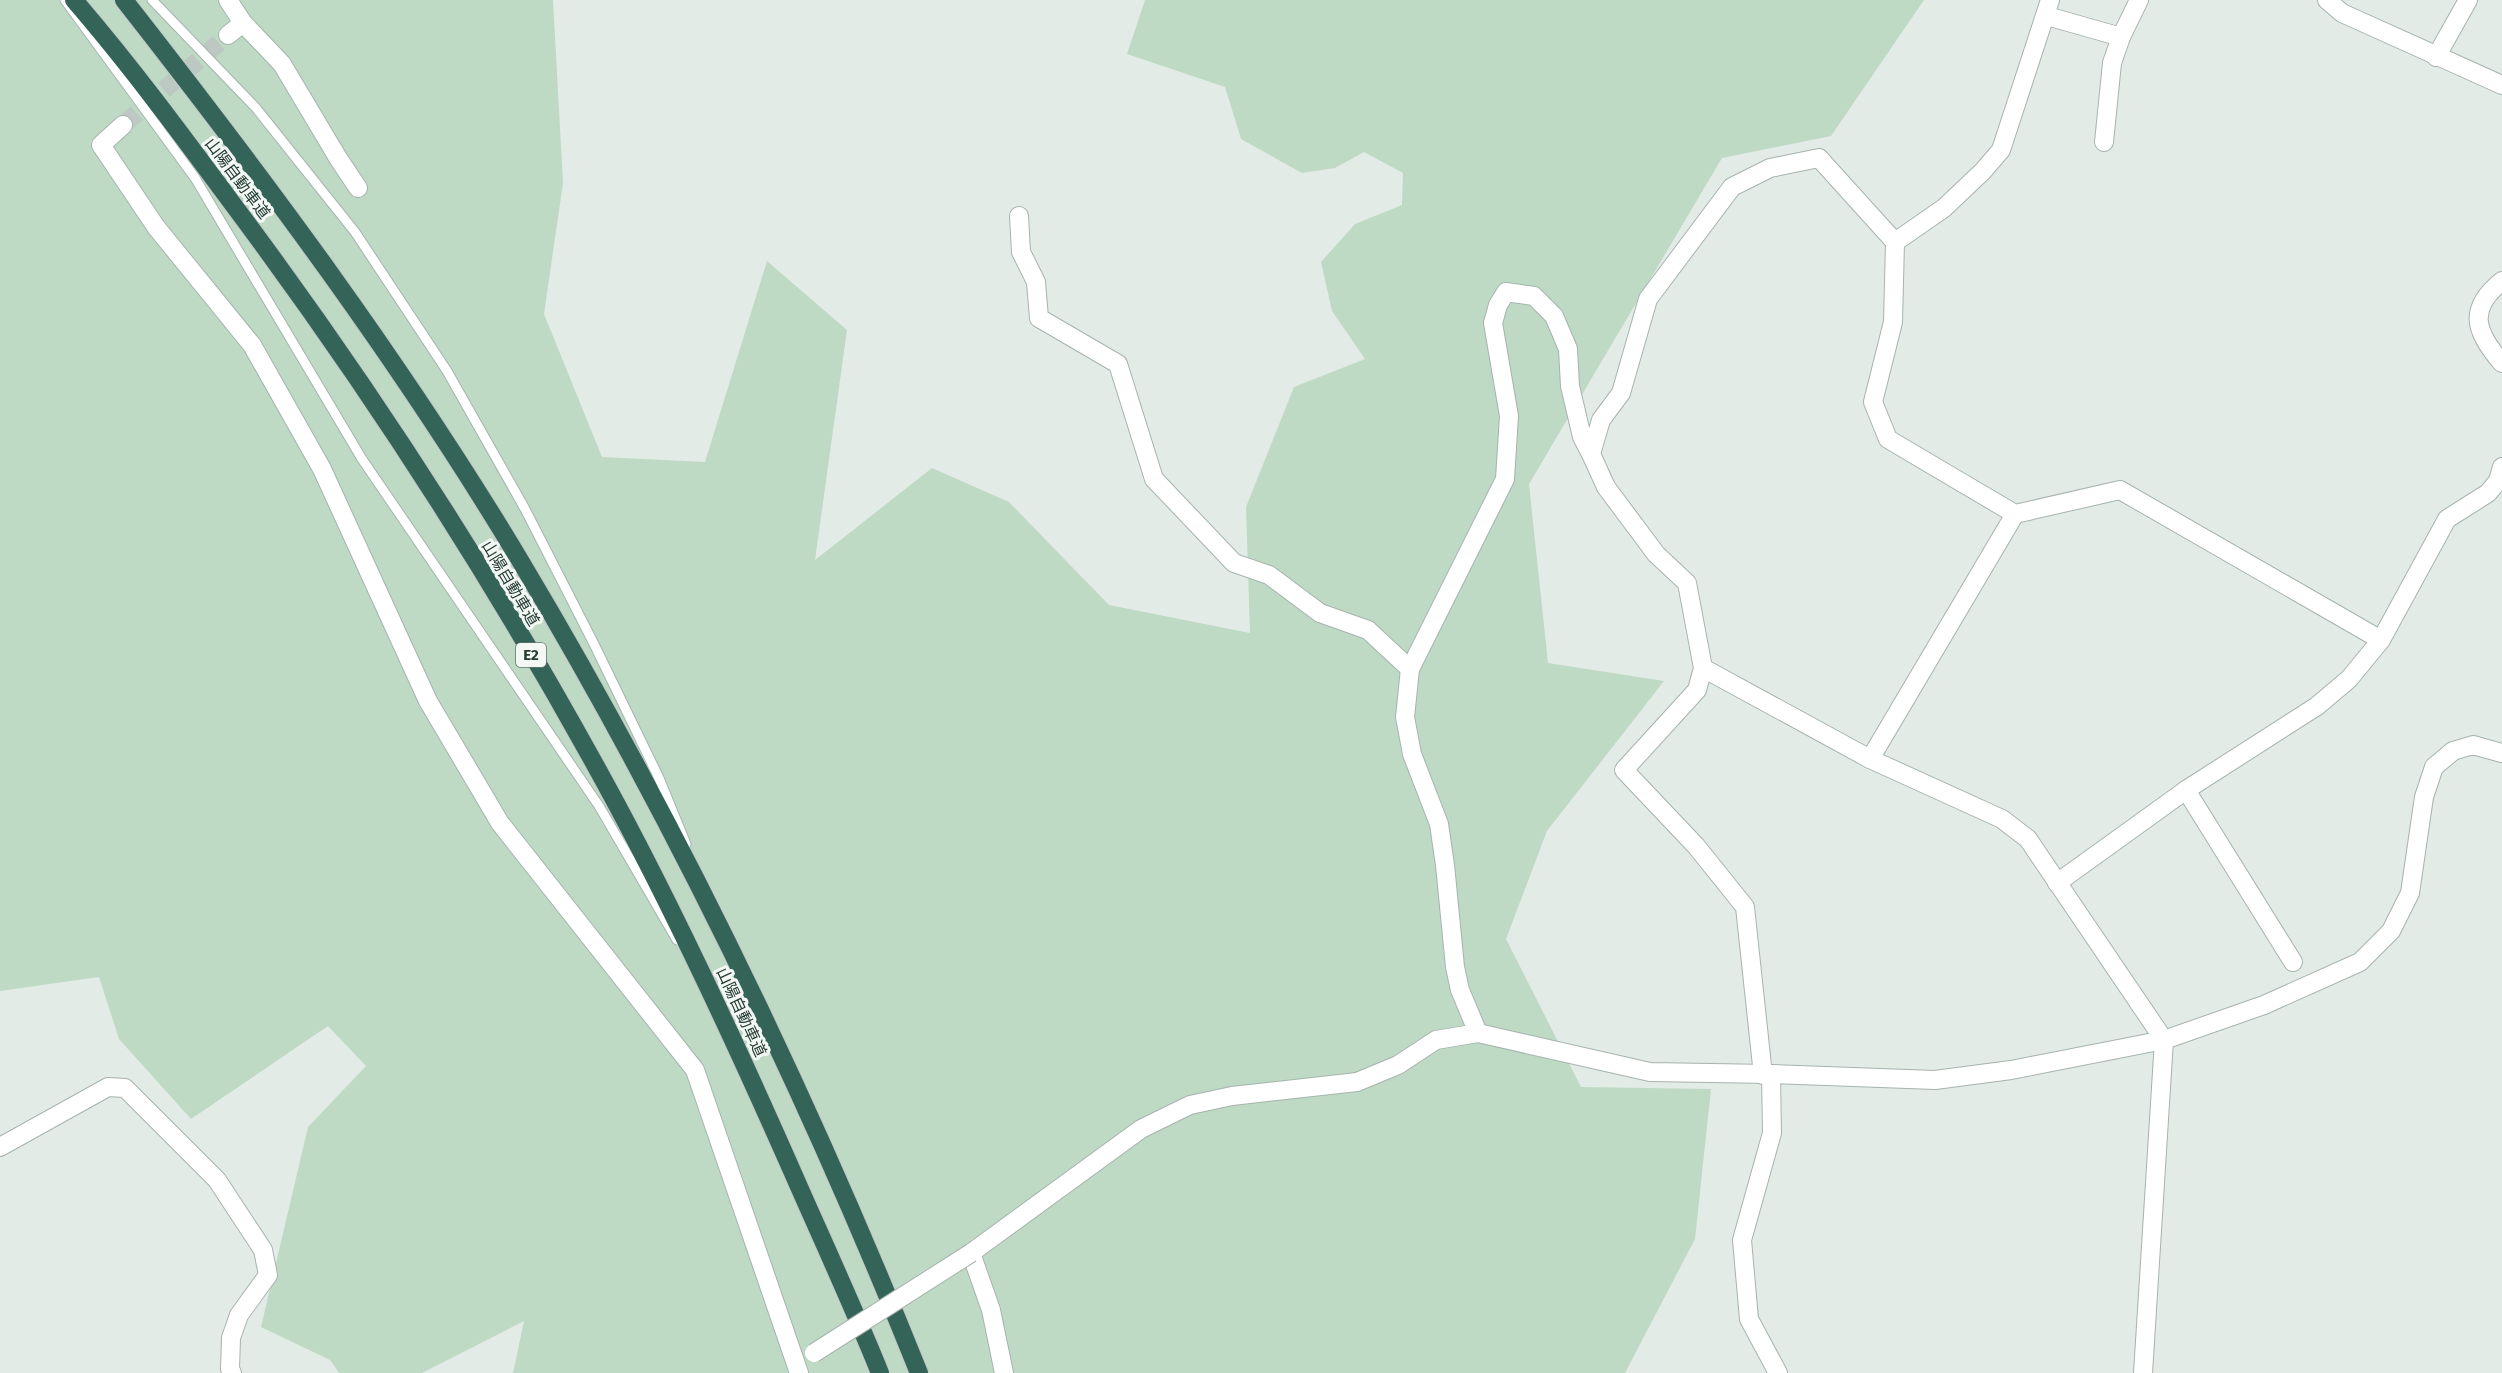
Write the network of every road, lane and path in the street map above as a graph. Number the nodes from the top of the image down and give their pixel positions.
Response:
1 (65, 0) edge
2 (74, 0) edge
3 (124, 0) edge
4 (152, 0) edge
5 (228, 0) edge
6 (2139, 0) edge
7 (2327, 0) edge
8 (2468, 0) edge
9 (2048, 8) edge
10 (243, 23) junction
11 (228, 35) tunnel mouth
12 (2121, 37) junction
13 (2436, 57) junction
14 (2502, 85) edge
15 (123, 125) tunnel mouth
16 (2104, 142) dead end
17 (358, 188) dead end
18 (1019, 216) dead end
19 (1895, 242) junction
20 (2502, 281) edge
21 (2502, 363) edge
22 (1591, 454) junction
23 (2502, 467) edge
24 (2015, 514) junction
25 (2381, 640) junction
26 (1703, 668) junction
27 (1410, 669) junction
28 (2502, 753) edge
29 (1870, 759) junction
30 (2186, 790) junction
31 (2057, 883) junction
32 (721, 930) junction
33 (2293, 962) dead end
34 (1478, 1033) junction
35 (2164, 1040) junction
36 (735, 1041) junction
37 (1767, 1074) junction
38 (0, 1147) edge
39 (970, 1253) junction
40 (232, 1373) edge
41 (801, 1373) edge
42 (880, 1373) edge
43 (919, 1373) edge
44 (1004, 1373) edge
45 (1778, 1373) edge
46 (2143, 1373) edge

1 - 36 lane
2 - 36 highway, 山陽自動車道 / E2
3 - 32 highway, 山陽自動車道 / E2
4 - 32 lane
5 - 10 street
6 - 12 street
7 - 13 street
8 - 13 street
9 - 12 street
9 - 19 street
10 - 11 street
10 - 17 street
12 - 16 street
13 - 14 street
15 - 41 street
18 - 27 street
19 - 22 street
19 - 24 street
20 - 21 street
22 - 26 street
22 - 27 street
23 - 25 street
24 - 25 street
24 - 29 street
25 - 30 street
26 - 29 street
26 - 37 street
27 - 34 street
28 - 35 street
29 - 31 street
30 - 31 street
30 - 33 street
31 - 35 street
32 - 43 highway, 山陽自動車道 / E2
34 - 37 street
34 - 39 street
35 - 37 street
35 - 46 street
36 - 42 highway, 山陽自動車道 / E2
37 - 45 street
38 - 40 street
39 - 41 street, bridge
39 - 44 street

